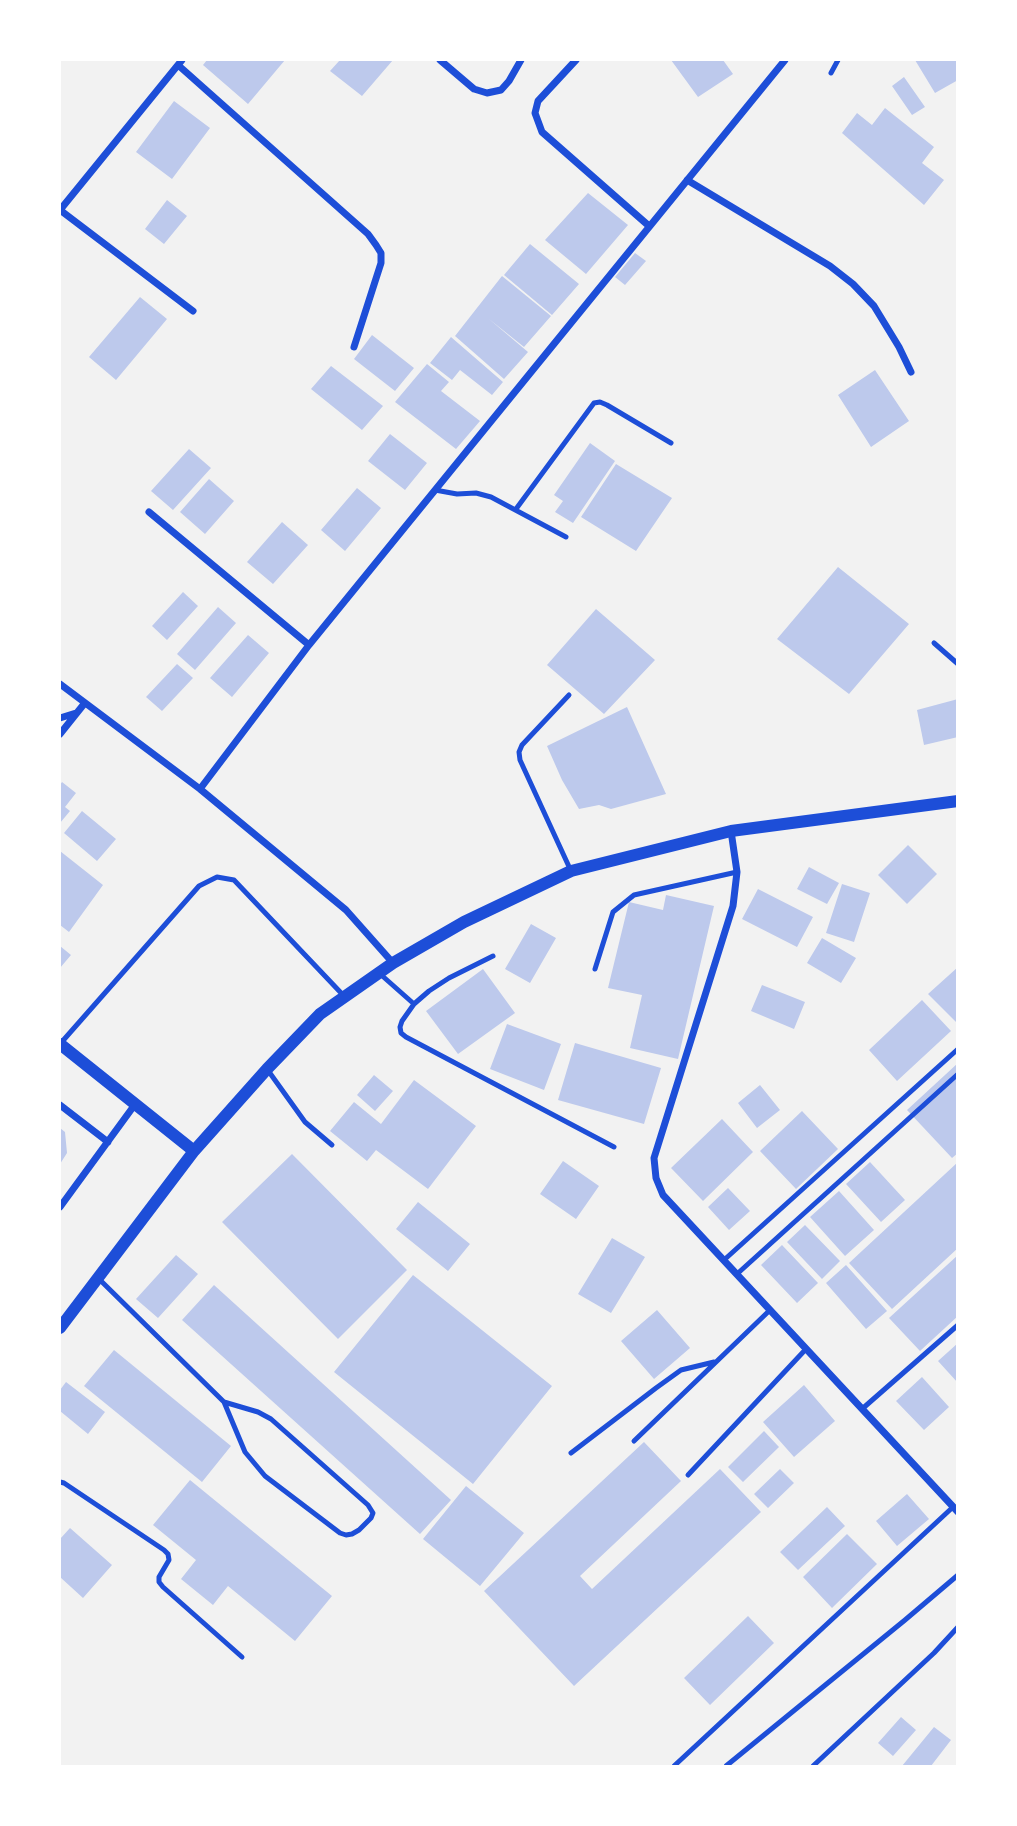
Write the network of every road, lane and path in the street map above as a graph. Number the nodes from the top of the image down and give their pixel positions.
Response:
1 (440, 60) edge
2 (521, 60) edge
3 (576, 60) edge
4 (838, 60) edge
5 (782, 61) edge
6 (180, 62) edge
7 (831, 73) dead end
8 (687, 180) junction
9 (60, 210) edge
10 (649, 226) junction
11 (193, 311) dead end
12 (354, 346) dead end
13 (911, 372) dead end
14 (671, 443) dead end
15 (435, 490) junction
16 (516, 509) junction
17 (149, 512) dead end
18 (566, 537) dead end
19 (934, 643) dead end
20 (309, 645) junction
21 (957, 664) edge
22 (60, 684) edge
23 (569, 695) dead end
24 (84, 704) junction
25 (77, 712) junction
26 (60, 718) edge
27 (60, 734) edge
28 (200, 789) junction
29 (957, 801) edge
30 (731, 831) junction
31 (571, 871) junction
32 (737, 872) junction
33 (493, 956) dead end
34 (393, 963) junction
35 (595, 969) dead end
36 (379, 973) junction
37 (344, 997) junction
38 (414, 1004) junction
39 (60, 1044) edge
40 (957, 1049) edge
41 (267, 1069) junction
42 (957, 1074) edge
43 (136, 1104) junction
44 (60, 1105) edge
45 (108, 1142) junction
46 (332, 1145) dead end
47 (614, 1147) dead end
48 (194, 1151) junction
49 (60, 1207) edge
50 (724, 1260) junction
51 (737, 1274) junction
52 (98, 1278) junction
53 (771, 1310) junction
54 (957, 1325) edge
55 (60, 1328) edge
56 (806, 1349) junction
57 (717, 1361) junction
58 (224, 1402) junction
59 (862, 1409) junction
60 (634, 1441) dead end
61 (571, 1453) dead end
62 (688, 1475) dead end
63 (60, 1482) edge
64 (955, 1509) edge
65 (957, 1575) edge
66 (957, 1627) edge
67 (242, 1657) dead end
68 (674, 1766) edge
69 (726, 1766) edge
70 (813, 1766) edge

1 - 2 street
3 - 10 street
4 - 7 lane
5 - 8 street
6 - 9 street
6 - 12 street
8 - 10 street
8 - 13 street
9 - 11 street
10 - 15 street
14 - 16 lane
15 - 16 lane
15 - 20 street
16 - 18 lane
17 - 20 street
19 - 21 lane
20 - 28 street
22 - 24 street
23 - 31 lane
24 - 25 street
24 - 28 street
25 - 26 street
25 - 27 street
28 - 34 street
29 - 30 street
30 - 31 street
30 - 32 street
31 - 34 street
32 - 35 lane
32 - 50 street
33 - 38 lane
34 - 36 street
36 - 37 street
36 - 38 lane
37 - 39 lane
37 - 41 street
38 - 47 lane
39 - 43 street
40 - 50 lane
41 - 46 lane
41 - 48 street
42 - 51 lane
43 - 45 street
43 - 48 street
44 - 45 street
45 - 49 street
48 - 52 street
50 - 51 street
51 - 53 street
52 - 55 street
52 - 58 lane
53 - 56 street
53 - 57 lane
54 - 59 lane
56 - 59 street
56 - 62 lane
57 - 60 lane
57 - 61 lane
58 - 58 lane
59 - 64 street
63 - 67 lane
64 - 68 lane
65 - 69 lane
66 - 70 lane

